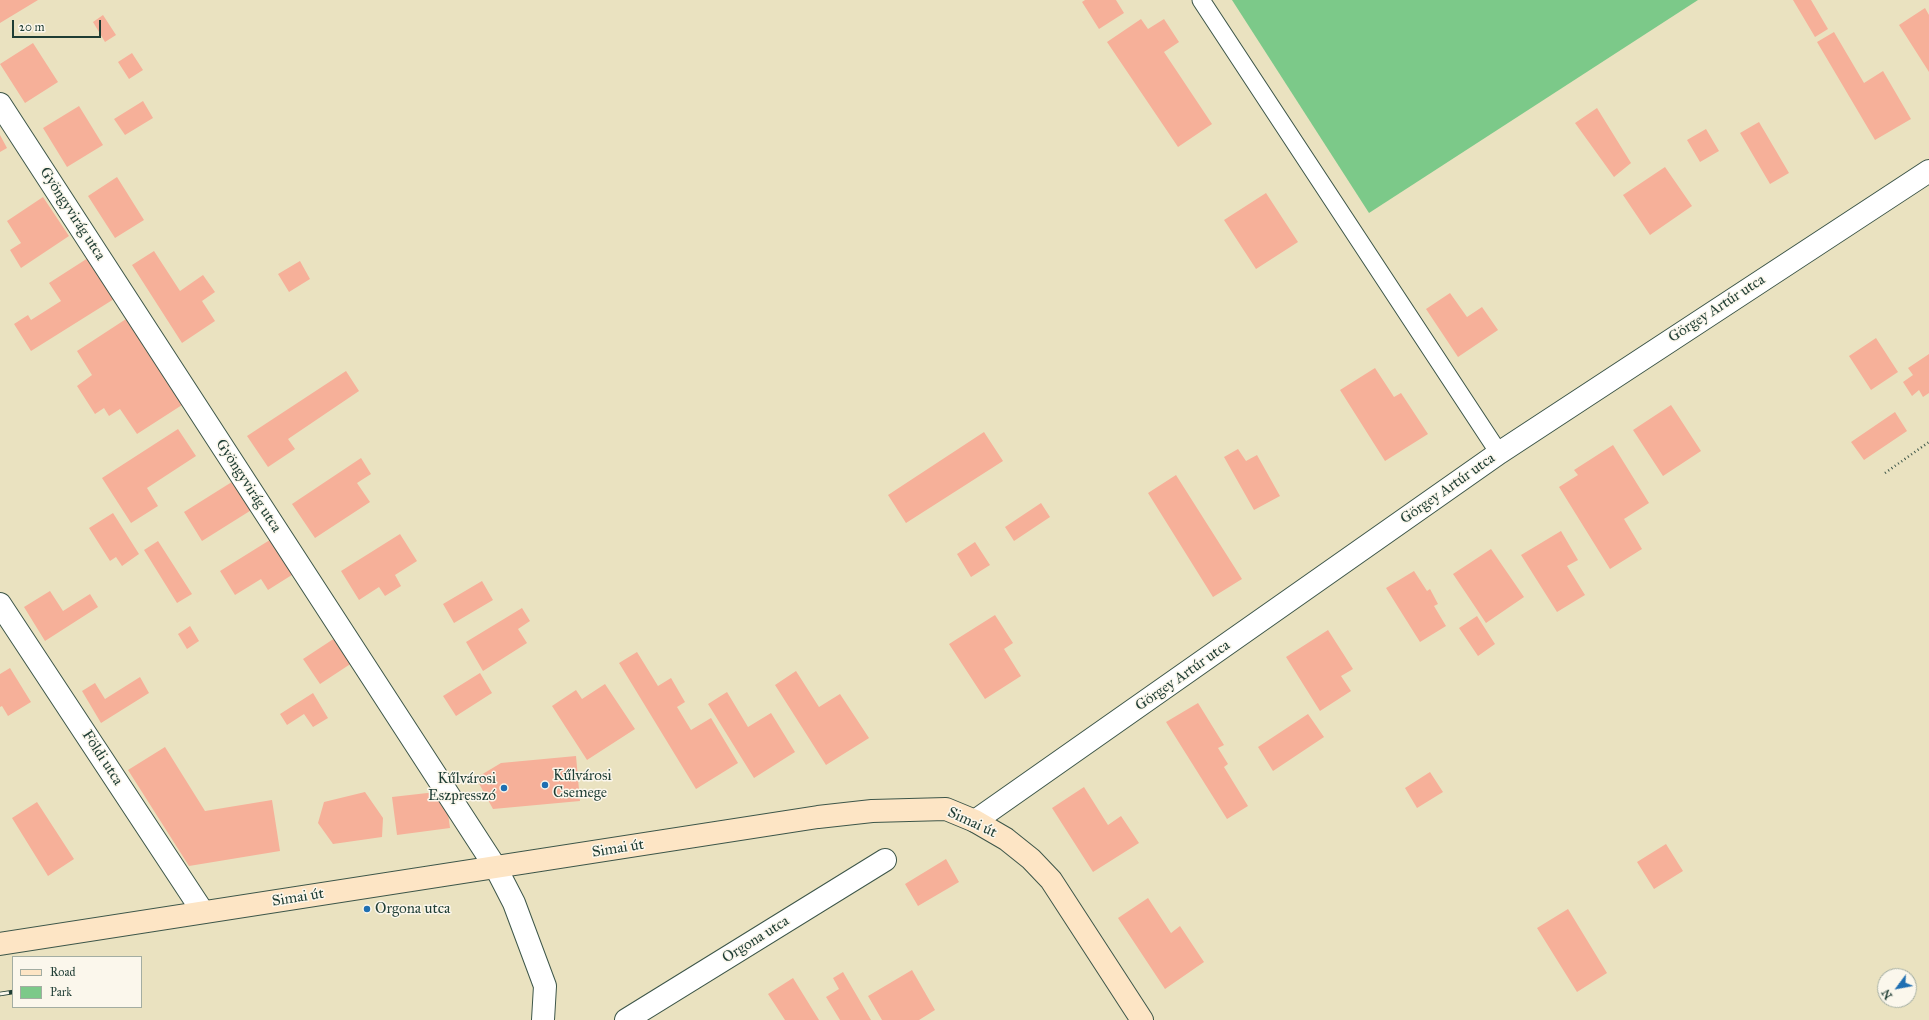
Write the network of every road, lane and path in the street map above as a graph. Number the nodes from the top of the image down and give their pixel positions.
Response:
1 (1201, 0) edge
2 (0, 104) edge
3 (1929, 171) edge
4 (1929, 442) edge
5 (1499, 453) junction
6 (1885, 473) dead end
7 (0, 604) edge
8 (976, 821) junction
9 (885, 860) dead end
10 (496, 868) junction
11 (203, 912) junction
12 (0, 944) edge
13 (543, 1020) edge
14 (626, 1020) edge
15 (1142, 1020) edge

1 - 5 lane
2 - 10 street, Gyöngyvirág utca
3 - 5 street, Görgey Artúr utca
4 - 6 path
5 - 8 street, Görgey Artúr utca
7 - 11 street, Földi utca
8 - 10 main road, Simai út
8 - 15 main road, Simai út
9 - 14 street, Orgona utca
10 - 11 main road, Simai út
10 - 13 street
11 - 12 main road, Simai út

